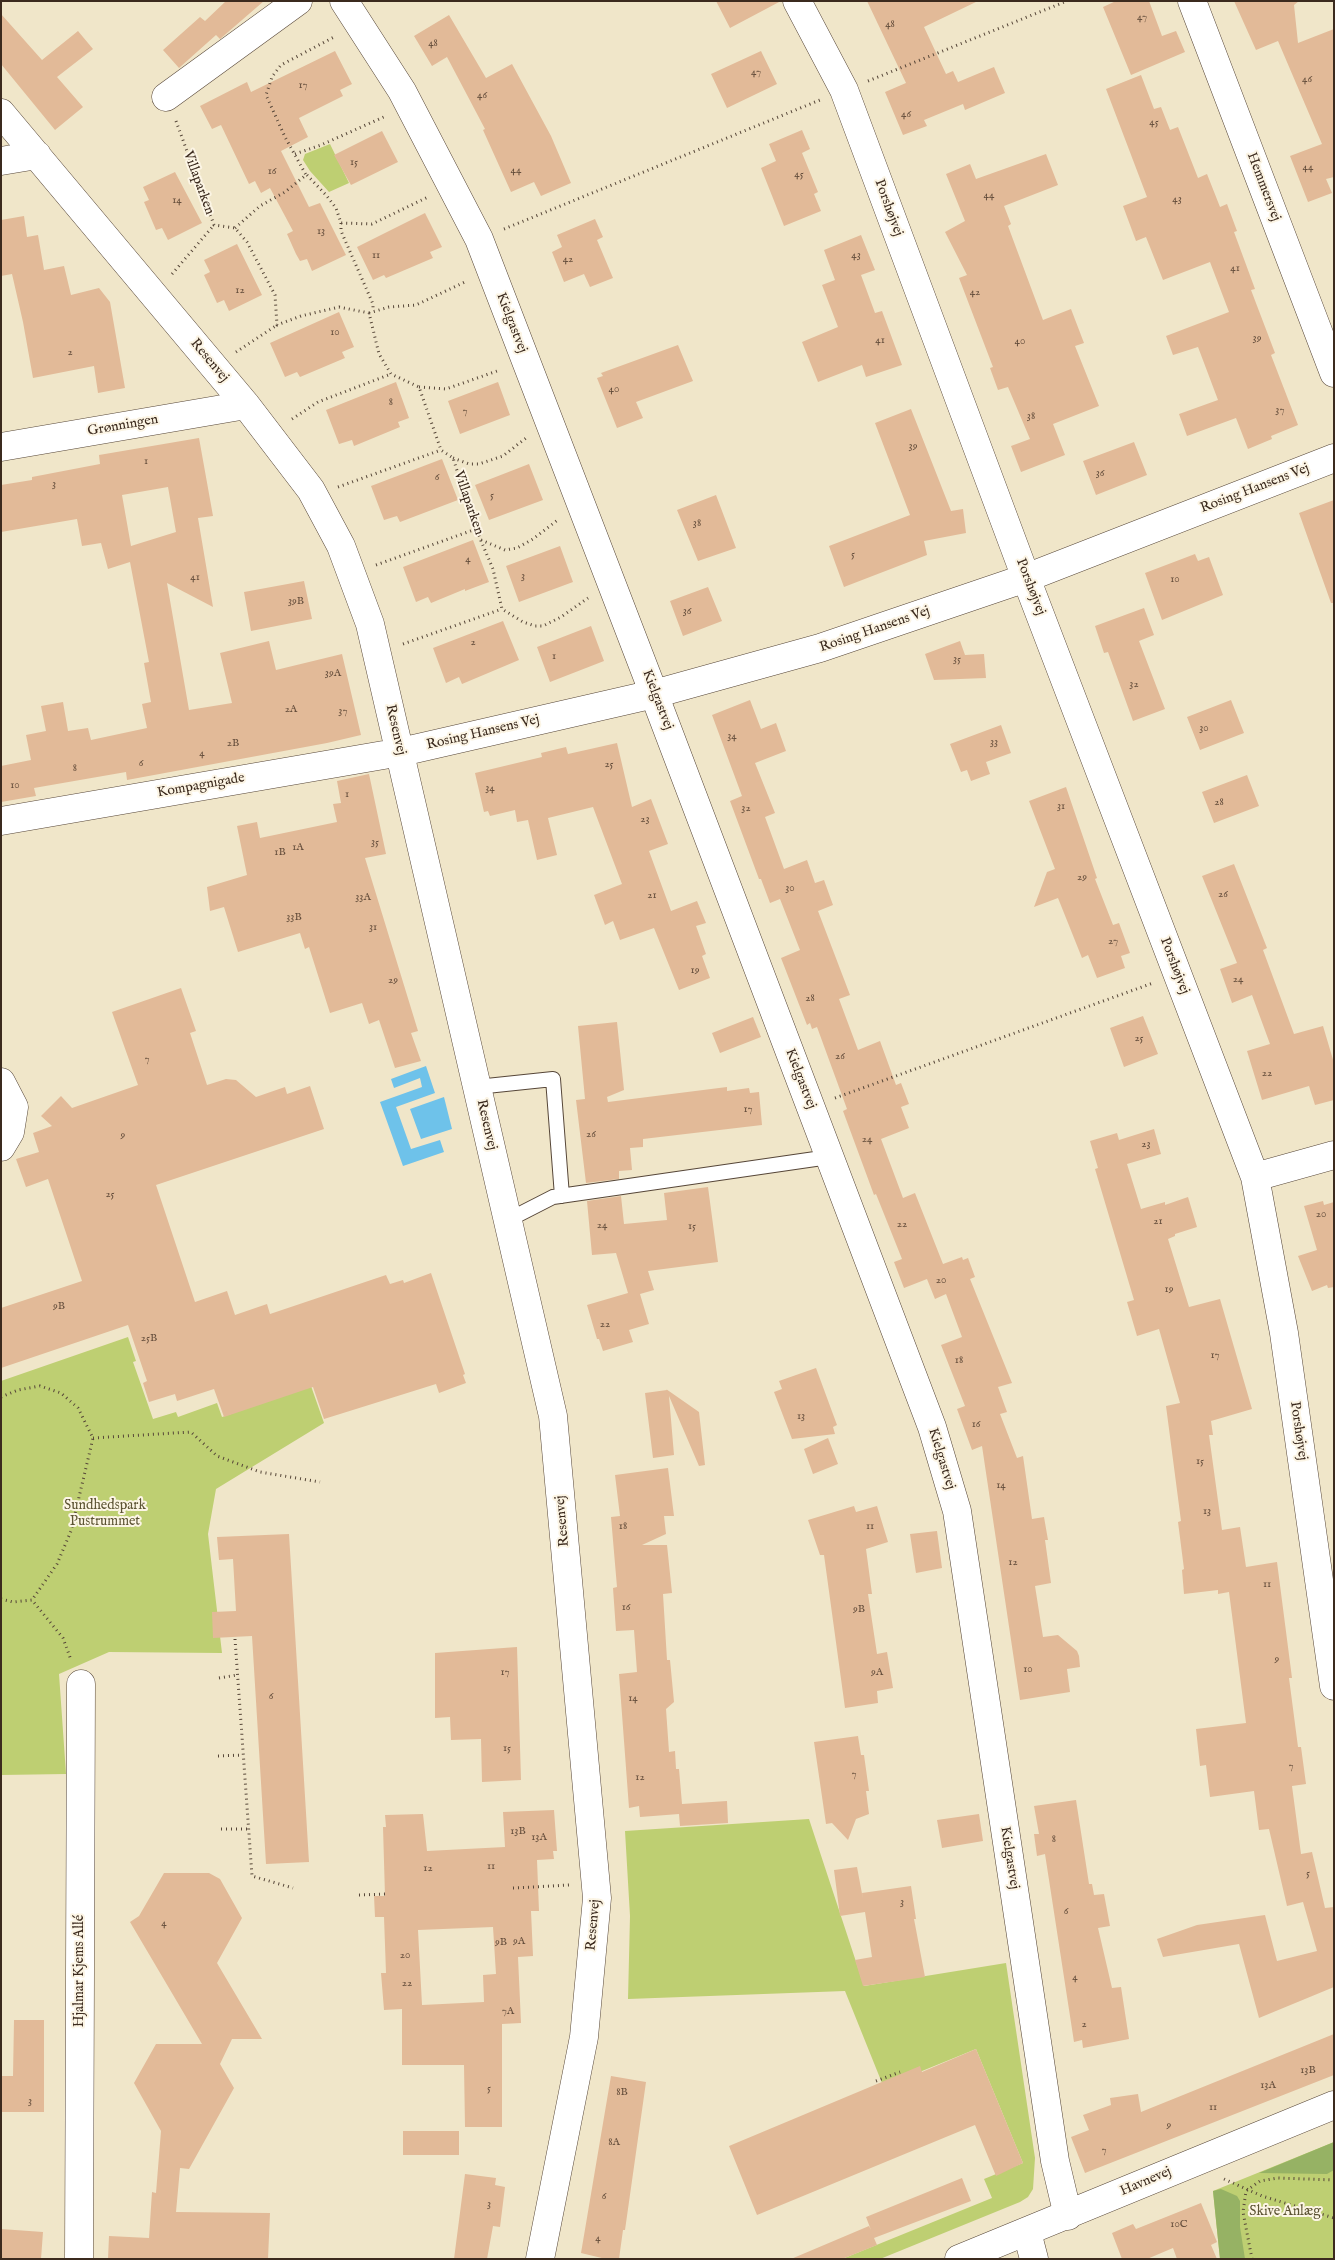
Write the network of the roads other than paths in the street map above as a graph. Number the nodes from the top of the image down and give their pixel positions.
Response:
1 (298, 1) edge
2 (344, 1) edge
3 (797, 1) edge
4 (1192, 1) edge
5 (166, 97) road end
6 (1, 113) edge
7 (37, 155) junction
8 (1, 161) edge
9 (1334, 373) edge
10 (246, 406) junction
11 (1, 447) edge
12 (1334, 458) edge
13 (1026, 578) junction
14 (654, 694) junction
15 (400, 752) junction
16 (1, 821) edge
17 (1, 1082) edge
18 (478, 1087) junction
19 (1, 1147) edge
20 (1334, 1156) edge
21 (829, 1157) junction
22 (1255, 1177) junction
23 (562, 1196) junction
24 (508, 1220) junction
25 (80, 1684) road end
26 (1334, 1686) edge
27 (1334, 2105) edge
28 (1068, 2216) junction
29 (1027, 2232) junction
30 (79, 2259) edge
31 (540, 2259) edge
32 (959, 2259) edge
33 (1034, 2259) edge

1 - 5 street
2 - 14 street, Kielgastvej
3 - 13 street, Porshøjvej
4 - 9 street, Hemmersvej
6 - 7 street, Resenvej
7 - 8 street
7 - 10 street, Resenvej
10 - 11 street, Grønningen
10 - 15 street, Resenvej
12 - 13 street, Rosing Hansens Vej
13 - 14 street, Rosing Hansens Vej
13 - 22 street, Porshøjvej
14 - 15 street, Rosing Hansens Vej
14 - 21 street, Kielgastvej
15 - 16 street, Kompagnigade
15 - 18 street, Resenvej
17 - 19 street
18 - 23 lane
18 - 24 street, Resenvej
20 - 22 street
21 - 23 lane
21 - 28 street, Kielgastvej
22 - 26 street, Porshøjvej
23 - 24 lane
24 - 31 street, Resenvej
25 - 30 street, Hjalmar Kjems Allé
27 - 28 street, Havnevej
28 - 29 street, Havnevej
29 - 32 street, Havnevej
29 - 33 street

